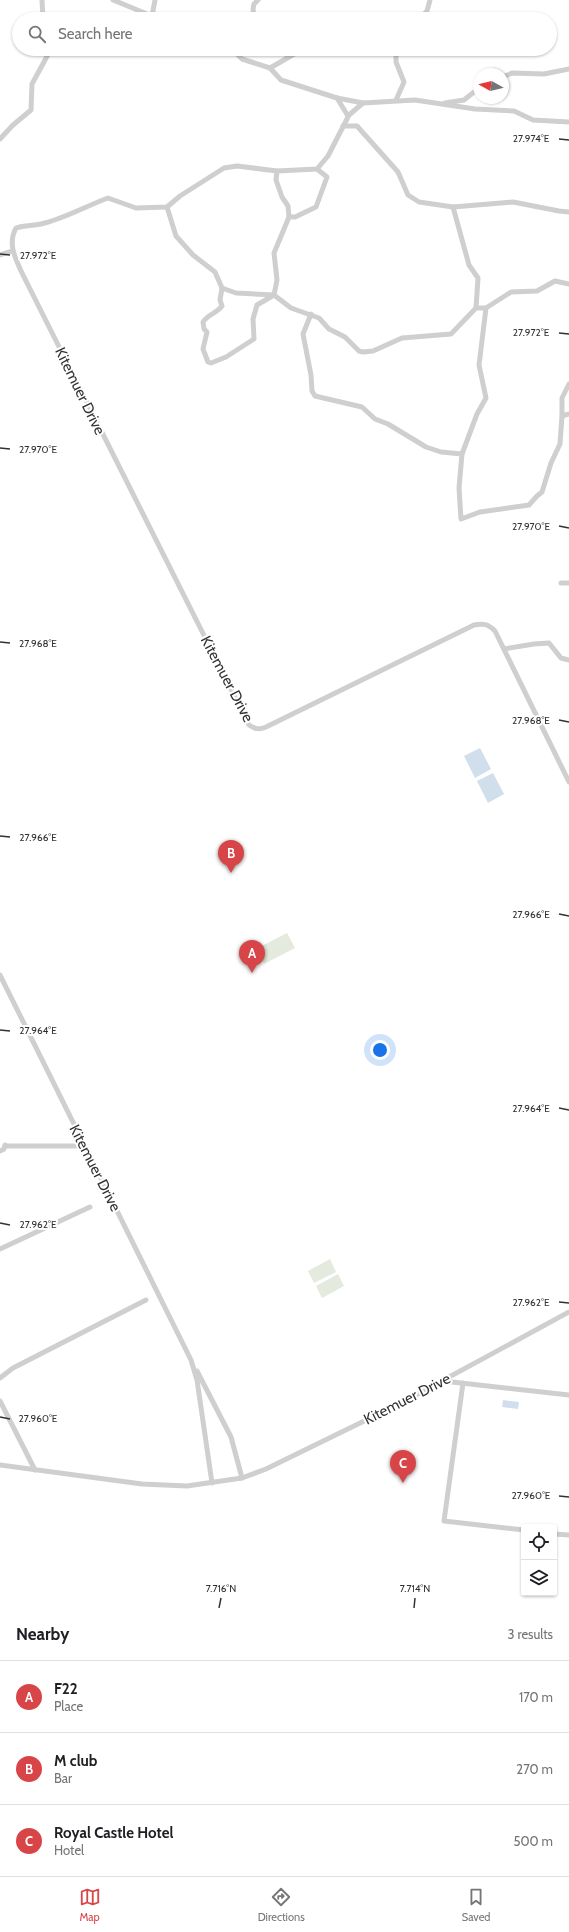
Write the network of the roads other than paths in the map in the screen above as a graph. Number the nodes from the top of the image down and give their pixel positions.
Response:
1 (42, 0) edge
2 (114, 0) edge
3 (155, 0) edge
4 (258, 0) edge
5 (430, 0) edge
6 (43, 12) edge
7 (142, 12) edge
8 (153, 12) edge
9 (253, 12) edge
10 (426, 12) edge
11 (47, 56) edge
12 (239, 56) edge
13 (291, 56) edge
14 (396, 56) edge
15 (270, 68) junction
16 (569, 69) edge
17 (509, 74) edge
18 (473, 93) edge
19 (337, 98) junction
20 (396, 100) junction
21 (363, 103) junction
22 (440, 104) junction
23 (348, 116) junction
24 (569, 122) edge
25 (343, 126) junction
26 (0, 139) edge
27 (317, 169) junction
28 (277, 171) junction
29 (167, 207) junction
30 (453, 207) junction
31 (569, 212) edge
32 (289, 217) junction
33 (12, 250) junction
34 (0, 255) edge
35 (569, 284) edge
36 (222, 288) junction
37 (274, 295) junction
38 (476, 308) junction
39 (486, 308) junction
40 (311, 314) junction
41 (569, 384) edge
42 (569, 414) edge
43 (562, 416) junction
44 (462, 454) junction
45 (561, 583) dead end
46 (569, 584) edge
47 (504, 649) junction
48 (569, 660) edge
49 (569, 782) edge
50 (0, 975) edge
51 (84, 1146) junction
52 (0, 1151) edge
53 (90, 1207) dead end
54 (0, 1249) edge
55 (146, 1300) dead end
56 (569, 1312) edge
57 (191, 1360) junction
58 (0, 1378) edge
59 (443, 1381) junction
60 (463, 1382) junction
61 (569, 1395) edge
62 (0, 1401) edge
63 (0, 1465) edge
64 (35, 1470) junction
65 (242, 1478) junction
66 (212, 1484) junction
67 (521, 1530) edge
68 (557, 1534) edge
69 (569, 1535) edge

1 - 6 street
2 - 7 street
3 - 8 street
4 - 9 street
5 - 10 street
11 - 26 street
12 - 15 street
13 - 15 street
14 - 20 street
15 - 19 street
16 - 17 street
18 - 22 street
19 - 21 street
19 - 23 street
20 - 21 street
20 - 22 street
21 - 23 street
22 - 24 street
23 - 25 street
25 - 27 street
25 - 30 street
27 - 28 street
27 - 32 street
28 - 29 street
28 - 32 street
29 - 33 street
29 - 36 street
30 - 31 street
30 - 38 street
32 - 37 street
33 - 34 street
33 - 47 street, Kitemuer Drive
35 - 39 street
36 - 37 street
36 - 37 street
37 - 40 street
38 - 39 street
38 - 40 street
39 - 44 street
40 - 44 street
41 - 43 street
42 - 43 street
43 - 44 street
45 - 46 street
47 - 48 street
47 - 49 street, Kitemuer Drive
50 - 51 street, Kitemuer Drive
51 - 52 street
51 - 57 street, Kitemuer Drive
53 - 54 street
55 - 58 street
56 - 59 street, Kitemuer Drive
57 - 65 street, Kitemuer Drive
57 - 66 street, Kitemuer Drive
59 - 60 street
59 - 65 street, Kitemuer Drive
60 - 61 street
60 - 67 street
62 - 64 street
63 - 64 street
64 - 66 street
65 - 66 street, Kitemuer Drive
68 - 69 street

